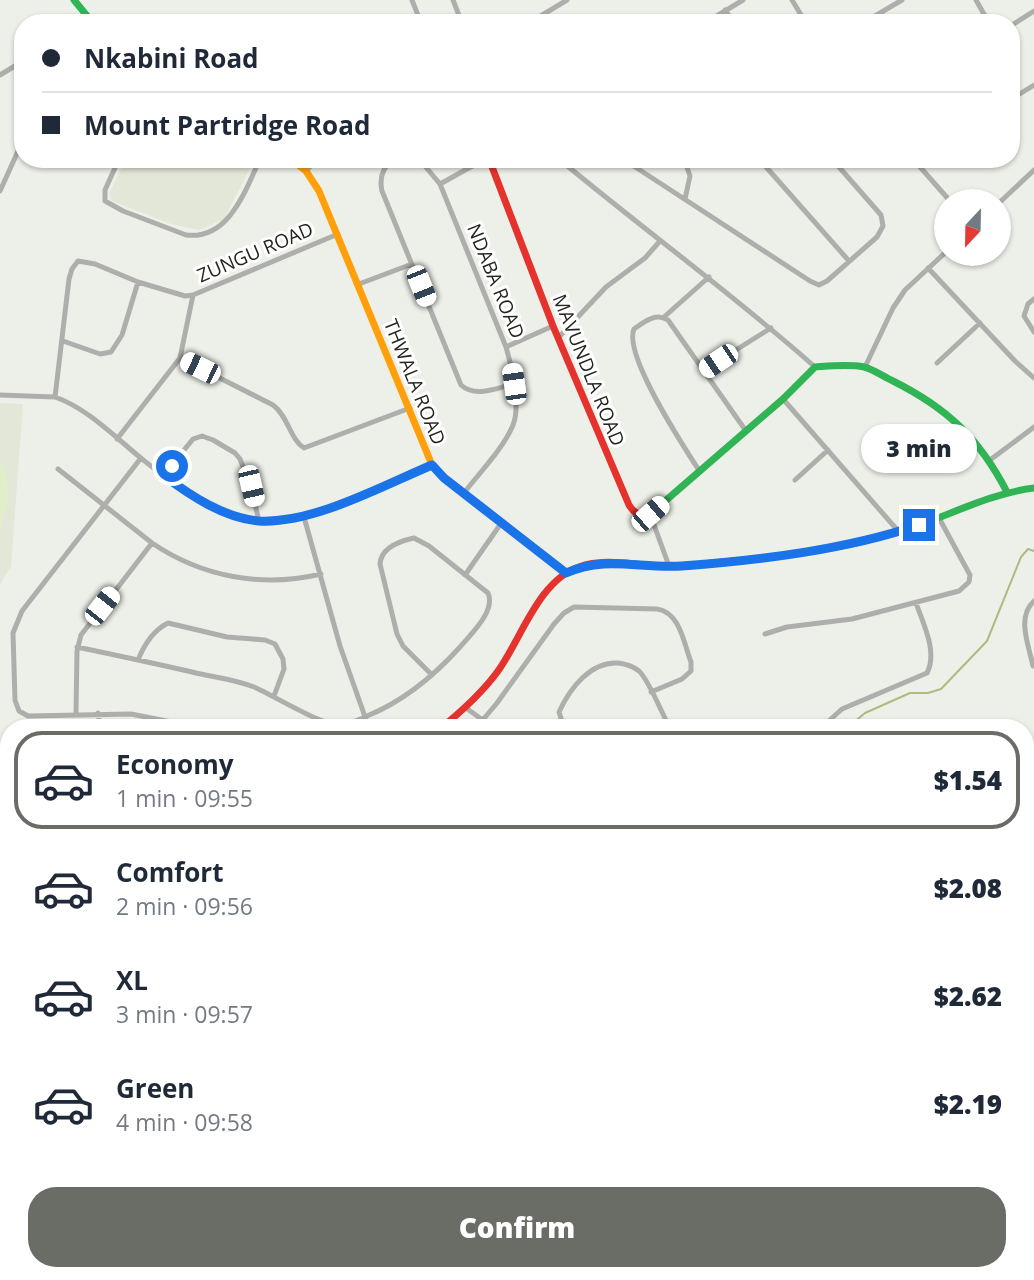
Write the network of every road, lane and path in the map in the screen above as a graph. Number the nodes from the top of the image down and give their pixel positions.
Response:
1 (74, 0) edge
2 (567, 0) edge
3 (743, 0) edge
4 (902, 0) edge
5 (726, 10) junction
6 (86, 14) edge
7 (544, 14) edge
8 (720, 14) edge
9 (728, 14) edge
10 (878, 14) edge
11 (14, 160) edge
12 (115, 168) edge
13 (255, 168) edge
14 (302, 168) edge
15 (309, 168) edge
16 (384, 168) edge
17 (427, 168) edge
18 (470, 168) edge
19 (491, 168) edge
20 (570, 168) edge
21 (637, 168) edge
22 (687, 168) edge
23 (767, 168) edge
24 (840, 168) edge
25 (921, 168) edge
26 (1034, 170) edge
27 (306, 171) junction
28 (440, 184) junction
29 (939, 189) edge
30 (0, 191) edge
31 (1012, 191) edge
32 (685, 198) junction
33 (338, 234) junction
34 (660, 241) junction
35 (849, 261) junction
36 (934, 263) edge
37 (412, 264) junction
38 (928, 268) junction
39 (709, 277) junction
40 (138, 282) junction
41 (359, 284) junction
42 (193, 295) junction
43 (1034, 299) edge
44 (664, 317) junction
45 (980, 323) junction
46 (553, 326) junction
47 (771, 328) junction
48 (1034, 332) edge
49 (559, 337) junction
50 (62, 341) junction
51 (506, 347) junction
52 (180, 358) junction
53 (937, 363) dead end
54 (815, 367) junction
55 (865, 367) junction
56 (704, 370) junction
57 (1034, 379) edge
58 (514, 384) junction
59 (0, 396) edge
60 (55, 397) junction
61 (783, 399) junction
62 (410, 408) junction
63 (1034, 427) edge
64 (746, 431) junction
65 (117, 439) junction
66 (828, 450) junction
67 (141, 458) junction
68 (990, 460) junction
69 (432, 465) junction
70 (58, 469) dead end
71 (700, 472) junction
72 (163, 475) junction
73 (795, 480) dead end
74 (1034, 488) edge
75 (1007, 492) junction
76 (464, 493) junction
77 (104, 505) junction
78 (650, 514) junction
79 (304, 517) junction
80 (939, 519) junction
81 (258, 521) junction
82 (502, 522) junction
83 (899, 532) junction
84 (152, 542) junction
85 (669, 566) junction
86 (566, 573) junction
87 (321, 574) junction
88 (466, 575) junction
89 (1034, 601) edge
90 (916, 603) junction
91 (765, 634) dead end
92 (77, 647) junction
93 (138, 660) junction
94 (1033, 666) edge
95 (432, 675) junction
96 (651, 692) junction
97 (274, 696) junction
98 (466, 708) junction
99 (76, 713) junction
100 (98, 713) junction
101 (365, 717) junction
102 (99, 719) edge
103 (156, 719) edge
104 (321, 719) edge
105 (360, 719) edge
106 (452, 719) edge
107 (482, 719) edge
108 (485, 719) edge
109 (560, 719) edge
110 (665, 719) edge
111 (830, 719) edge

1 - 6 street
2 - 7 street
3 - 5 street
4 - 10 street
5 - 8 street
5 - 9 street
11 - 30 street
12 - 13 street
14 - 27 street, THWALA ROAD
15 - 27 street
16 - 37 street
17 - 28 street, NDABA ROAD
18 - 28 street
19 - 46 street, MAVUNDLA ROAD
20 - 34 street
21 - 32 street
22 - 32 street
23 - 35 street
24 - 35 street
25 - 29 street
26 - 31 street
27 - 33 street, THWALA ROAD
28 - 51 street, NDABA ROAD
32 - 35 street
33 - 41 street, THWALA ROAD
33 - 42 street, ZUNGU ROAD
34 - 39 street
34 - 49 street
36 - 38 street
37 - 41 street
37 - 58 street
38 - 45 street
38 - 55 street
39 - 44 street
39 - 47 street
40 - 42 street, ZUNGU ROAD
40 - 50 street
40 - 50 street, ZUNGU ROAD
41 - 62 street, THWALA ROAD
42 - 52 street
43 - 48 street
44 - 56 street
44 - 71 street
45 - 53 street
45 - 57 street
46 - 49 street, MAVUNDLA ROAD
46 - 51 street
47 - 54 street
47 - 56 street
49 - 78 street, MAVUNDLA ROAD
50 - 60 street, ZUNGU ROAD
51 - 58 street, NDABA ROAD
52 - 62 street
52 - 65 street
54 - 55 street
54 - 61 street
55 - 68 street
56 - 64 street
58 - 76 street, NDABA ROAD
59 - 60 street
60 - 65 street
61 - 64 street
61 - 66 street
62 - 69 street, THWALA ROAD
63 - 68 street
64 - 71 street
65 - 67 street
66 - 73 street
66 - 83 street
67 - 72 street
67 - 77 street
68 - 75 street
69 - 76 street, THWALA ROAD
69 - 79 street
70 - 77 street
71 - 78 street
72 - 81 street
72 - 81 street
74 - 75 street
75 - 80 street
76 - 82 street, THWALA ROAD
77 - 84 street
77 - 99 street
78 - 85 street
79 - 81 street
79 - 87 street
80 - 83 street
80 - 90 street
82 - 86 street, THWALA ROAD
82 - 88 street
83 - 85 street
84 - 87 street
84 - 92 street
85 - 86 street
86 - 98 street
87 - 101 street
88 - 95 street
88 - 95 street
89 - 94 street
90 - 91 street
90 - 111 street
92 - 93 street
92 - 99 street
93 - 97 street
93 - 97 street
95 - 101 street
96 - 108 street
96 - 109 street
96 - 110 street
97 - 104 street
98 - 106 street
98 - 107 street
99 - 100 street
100 - 102 street
100 - 103 street
101 - 105 street

